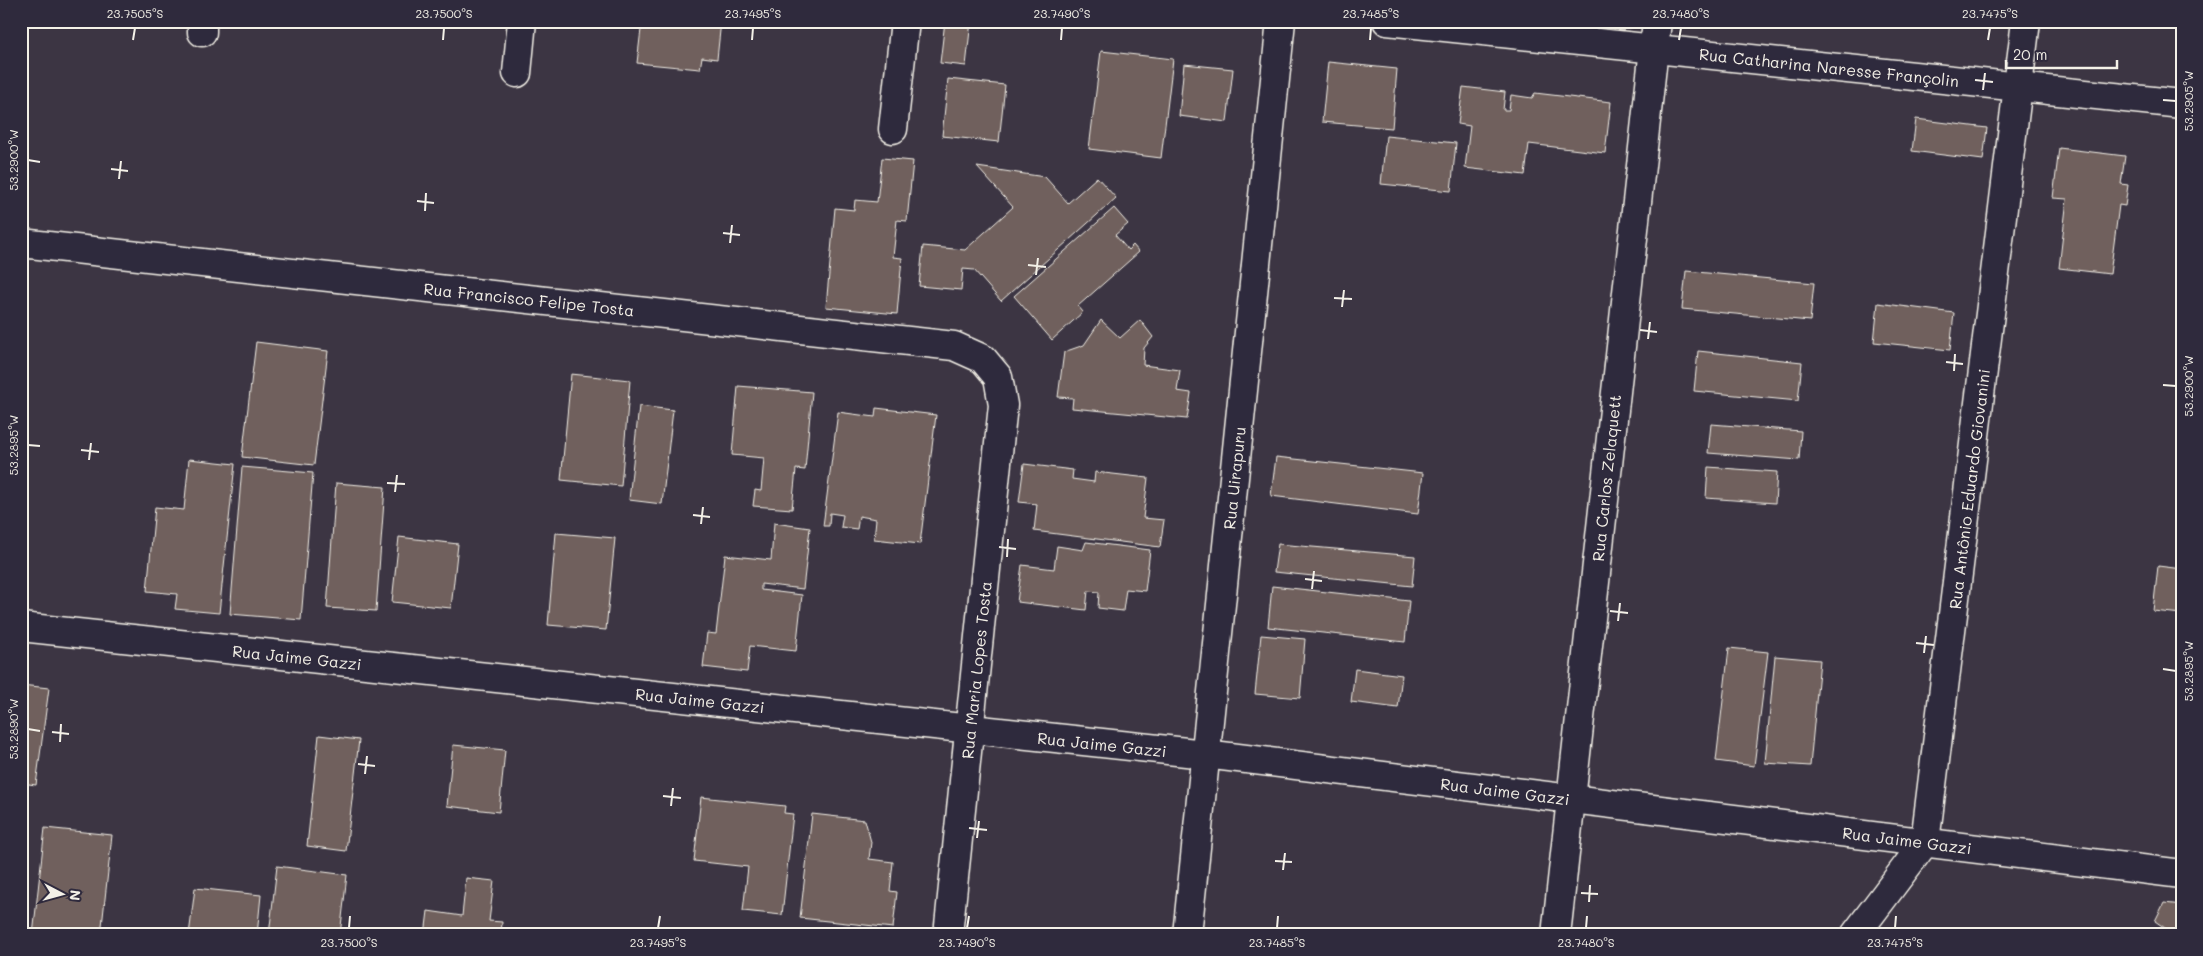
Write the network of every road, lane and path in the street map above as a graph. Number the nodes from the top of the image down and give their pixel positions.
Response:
1 (522, 21) edge
2 (904, 21) edge
3 (1281, 21) edge
4 (1387, 21) edge
5 (1657, 21) edge
6 (2026, 21) edge
7 (1654, 49) junction
8 (517, 73) dead end
9 (2018, 87) junction
10 (2182, 104) edge
11 (893, 129) dead end
12 (21, 243) edge
13 (1003, 404) joint
14 (21, 627) edge
15 (970, 729) junction
16 (1205, 754) junction
17 (1571, 799) junction
18 (1925, 842) junction
19 (2182, 874) edge
20 (948, 935) edge
21 (1187, 935) edge
22 (1556, 935) edge
23 (1856, 935) edge

1 - 8 street
2 - 11 street
3 - 16 street, Rua Uirapuru
4 - 7 street, Rua Catharina Naresse Françolin
5 - 7 street, Rua Carlos Zelaquett
6 - 9 street, Rua Antônio Eduardo Giovanini
7 - 9 street, Rua Catharina Naresse Françolin
7 - 17 street, Rua Carlos Zelaquett
9 - 10 street, Rua Catharina Naresse Françolin
9 - 18 street, Rua Antônio Eduardo Giovanini
12 - 13 street, Rua Francisco Felipe Tosta
13 - 15 street, Rua Maria Lopes Tosta
14 - 15 street, Rua Jaime Gazzi
15 - 16 street, Rua Jaime Gazzi
15 - 20 street, Rua Maria Lopes Tosta
16 - 17 street, Rua Jaime Gazzi
16 - 21 street, Rua Uirapuru
17 - 18 street, Rua Jaime Gazzi
17 - 22 street, Rua Carlos Zelaquett
18 - 19 street, Rua Jaime Gazzi
18 - 23 street, Rua Antônio Eduardo Giovanini

